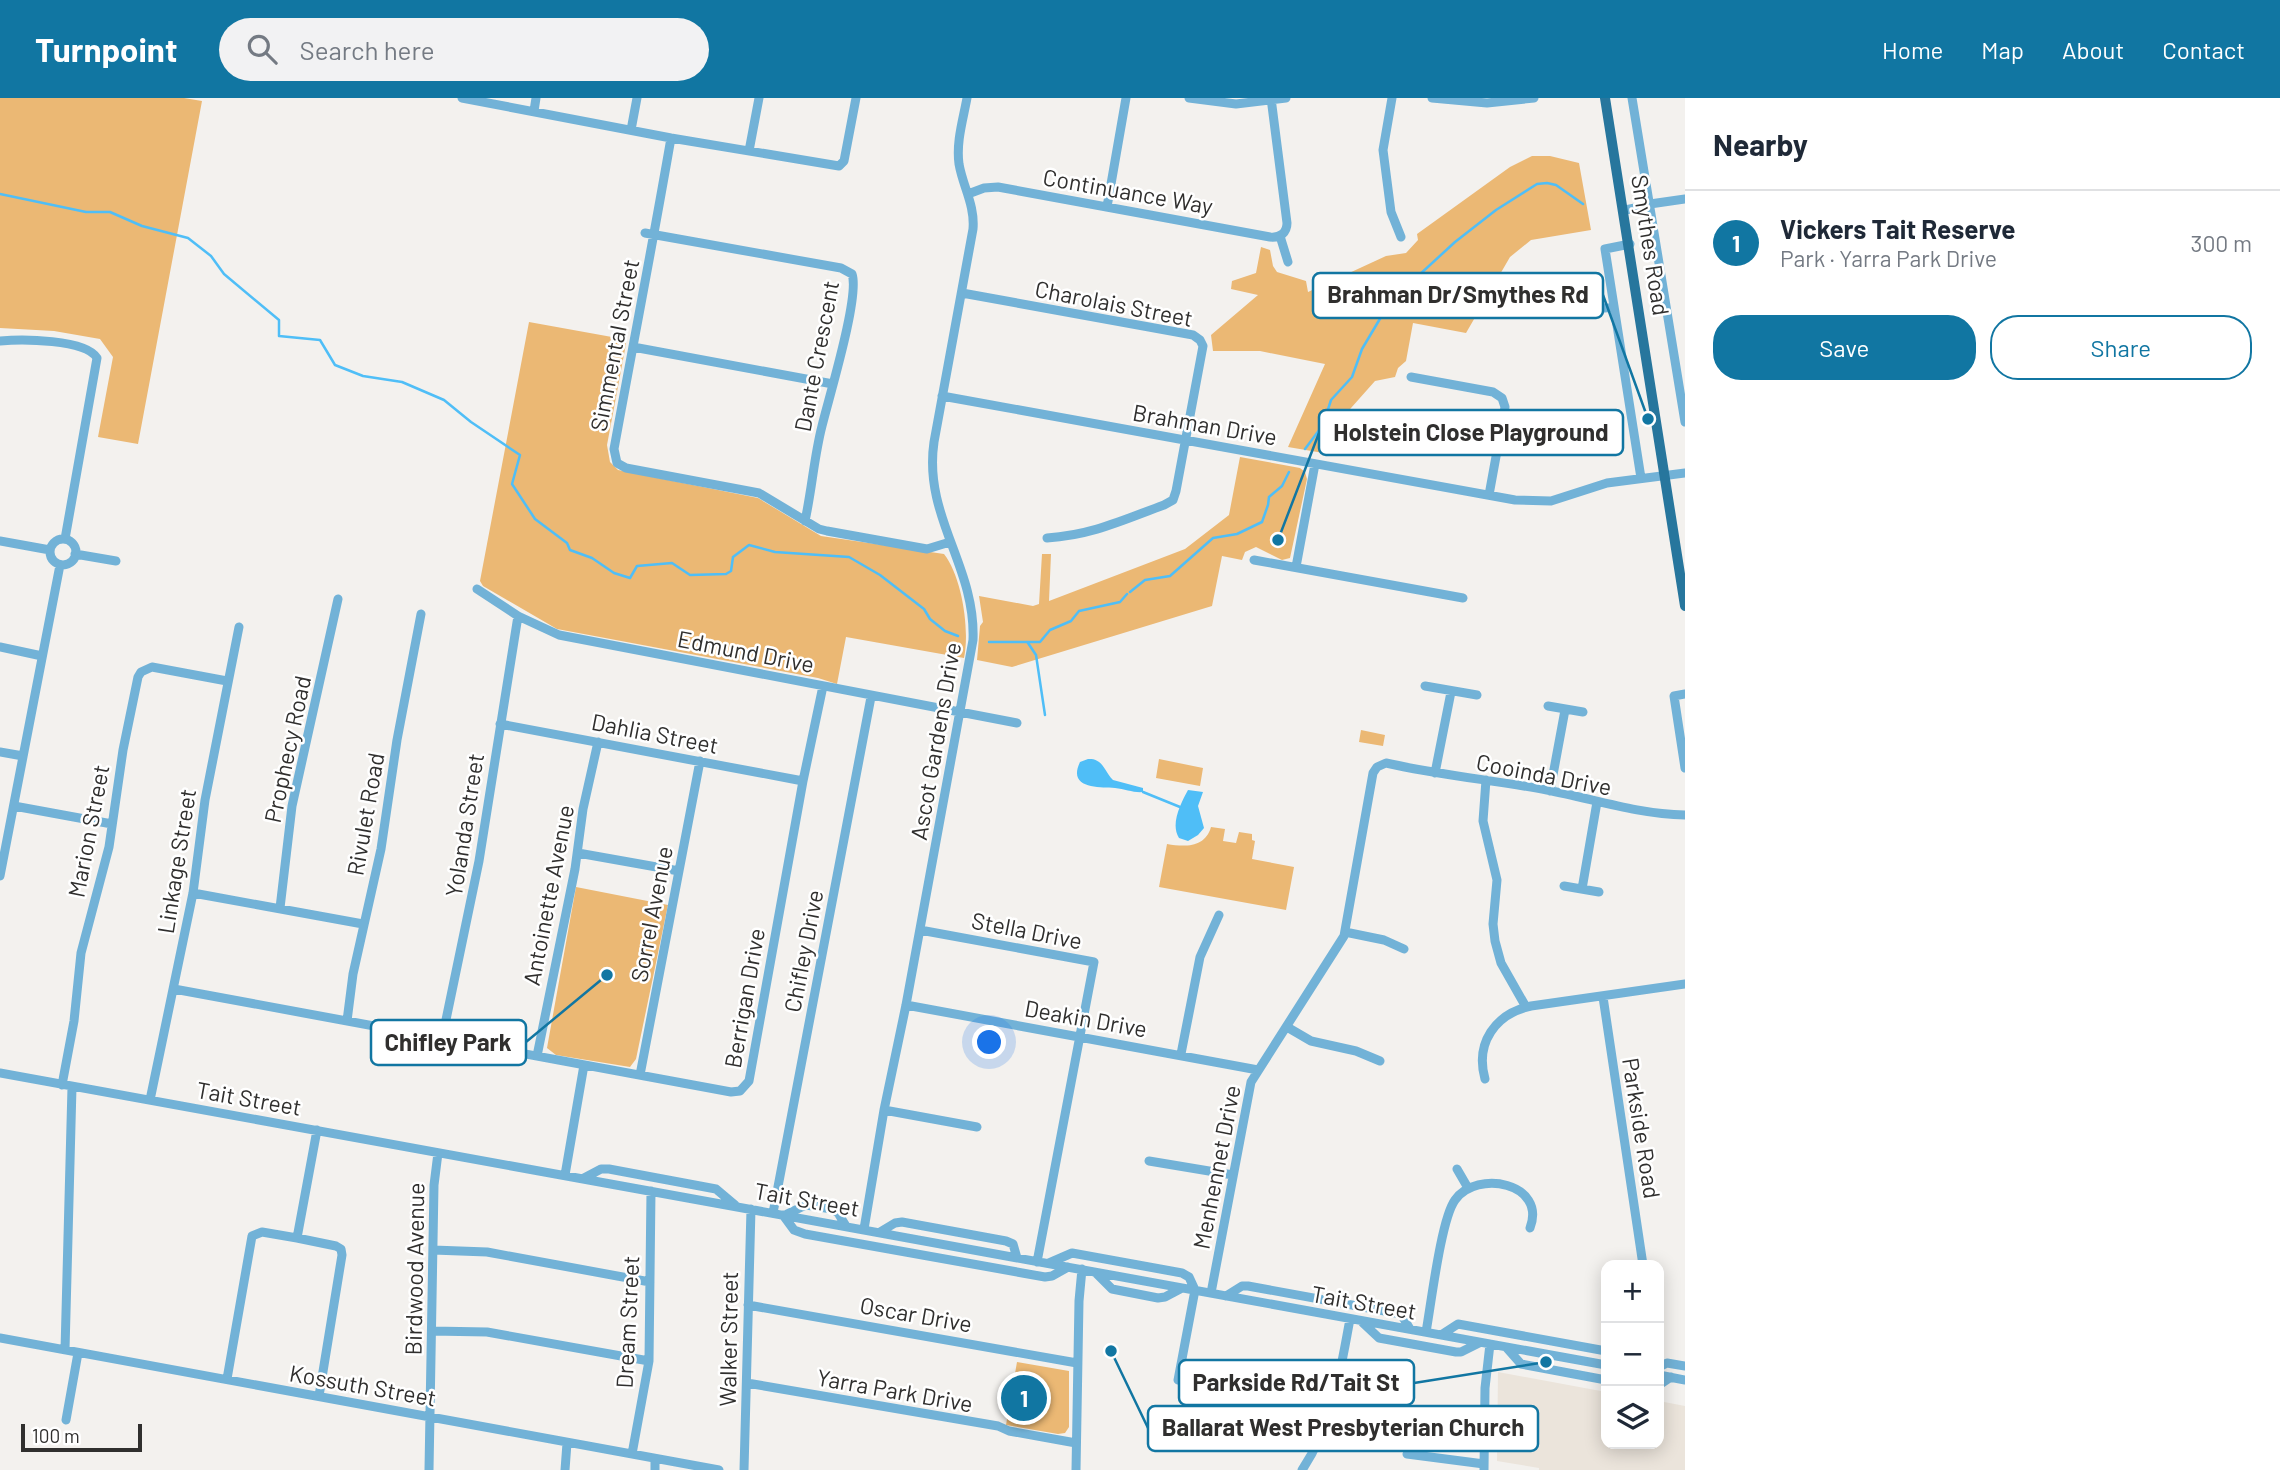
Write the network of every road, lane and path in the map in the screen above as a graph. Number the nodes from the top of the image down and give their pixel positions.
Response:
1 (461, 98) edge
2 (536, 98) edge
3 (637, 98) edge
4 (759, 98) edge
5 (856, 98) edge
6 (967, 98) edge
7 (1126, 98) edge
8 (1189, 98) edge
9 (1286, 98) edge
10 (1392, 98) edge
11 (1432, 98) edge
12 (1534, 98) edge
13 (1605, 98) edge
14 (1632, 98) edge
15 (1271, 100) edge
16 (534, 111) junction
17 (631, 130) junction
18 (671, 138) junction
19 (749, 150) junction
20 (968, 194) junction
21 (1685, 199) edge
22 (1650, 205) junction
23 (1107, 207) junction
24 (1625, 210) junction
25 (650, 234) junction
26 (1280, 236) junction
27 (1401, 237) dead end
28 (1630, 244) junction
29 (1288, 262) dead end
30 (1513, 280) dead end
31 (962, 293) junction
32 (1614, 307) junction
33 (0, 341) edge
34 (632, 347) junction
35 (1411, 377) dead end
36 (833, 384) junction
37 (942, 396) junction
38 (1685, 422) edge
39 (1186, 440) junction
40 (1315, 464) junction
41 (1685, 473) edge
42 (1666, 475) junction
43 (1641, 478) junction
44 (1489, 495) junction
45 (805, 521) junction
46 (1046, 538) dead end
47 (65, 539) junction
48 (0, 541) edge
49 (950, 542) junction
50 (50, 550) junction
51 (75, 554) junction
52 (1254, 560) dead end
53 (116, 561) dead end
54 (60, 565) junction
55 (1296, 567) junction
56 (477, 589) dead end
57 (1463, 598) dead end
58 (338, 599) dead end
59 (1685, 606) edge
60 (421, 614) dead end
61 (518, 616) junction
62 (239, 628) dead end
63 (0, 647) edge
64 (43, 656) junction
65 (228, 681) junction
66 (823, 686) junction
67 (1424, 686) dead end
68 (1451, 692) junction
69 (1685, 694) edge
70 (1477, 695) dead end
71 (871, 697) junction
72 (1548, 706) dead end
73 (1565, 710) junction
74 (1583, 712) dead end
75 (961, 713) junction
76 (1017, 723) dead end
77 (500, 724) junction
78 (598, 742) junction
79 (0, 752) edge
80 (23, 756) junction
81 (700, 761) junction
82 (1685, 768) edge
83 (1378, 769) joint
84 (1436, 773) junction
85 (1486, 780) junction
86 (803, 781) junction
87 (1550, 791) junction
88 (1597, 802) junction
89 (13, 806) junction
90 (1685, 815) edge
91 (112, 824) junction
92 (578, 853) junction
93 (2, 858) edge
94 (679, 872) junction
95 (0, 876) edge
96 (1564, 886) dead end
97 (1582, 889) junction
98 (1598, 892) dead end
99 (193, 893) junction
100 (280, 908) junction
101 (1219, 915) dead end
102 (363, 924) junction
103 (920, 930) junction
104 (1345, 932) junction
105 (1404, 949) dead end
106 (1685, 984) edge
107 (174, 989) junction
108 (1602, 997) junction
109 (906, 1005) junction
110 (1526, 1007) junction
111 (347, 1021) junction
112 (1287, 1027) junction
113 (1080, 1037) junction
114 (442, 1039) junction
115 (1181, 1055) junction
116 (537, 1056) junction
117 (1380, 1061) dead end
118 (584, 1065) junction
119 (1258, 1070) junction
120 (0, 1073) edge
121 (640, 1075) junction
122 (1485, 1079) dead end
123 (67, 1086) junction
124 (150, 1100) junction
125 (884, 1110) junction
126 (977, 1127) dead end
127 (317, 1130) junction
128 (438, 1153) junction
129 (1149, 1161) dead end
130 (1457, 1169) dead end
131 (565, 1175) junction
132 (1233, 1175) junction
133 (582, 1178) junction
134 (1468, 1188) junction
135 (651, 1191) junction
136 (737, 1206) junction
137 (751, 1209) junction
138 (781, 1214) junction
139 (846, 1226) junction
140 (1530, 1228) dead end
141 (864, 1229) junction
142 (880, 1232) junction
143 (297, 1238) junction
144 (433, 1251) junction
145 (1017, 1258) junction
146 (1642, 1260) edge
147 (1042, 1262) junction
148 (1068, 1267) junction
149 (1082, 1269) junction
150 (1093, 1272) junction
151 (650, 1282) junction
152 (1182, 1288) junction
153 (1195, 1290) junction
154 (1212, 1293) junction
155 (1226, 1296) junction
156 (748, 1305) junction
157 (1354, 1319) junction
158 (1410, 1329) junction
159 (432, 1331) junction
160 (1426, 1332) junction
161 (1441, 1335) junction
162 (0, 1338) edge
163 (1485, 1343) junction
164 (1506, 1347) junction
165 (65, 1350) junction
166 (1601, 1350) edge
167 (78, 1353) junction
168 (649, 1361) junction
169 (1077, 1363) junction
170 (1664, 1364) edge
171 (1601, 1365) edge
172 (1685, 1366) edge
173 (1664, 1376) edge
174 (1671, 1377) junction
175 (227, 1379) junction
176 (1601, 1379) edge
177 (1178, 1380) dead end
178 (1685, 1380) edge
179 (1664, 1382) edge
180 (747, 1383) junction
181 (319, 1396) junction
182 (429, 1417) junction
183 (66, 1420) dead end
184 (1268, 1423) dead end
185 (568, 1443) junction
186 (1076, 1443) junction
187 (1318, 1443) junction
188 (632, 1454) junction
189 (1406, 1454) dead end
190 (655, 1459) junction
191 (1484, 1467) edge
192 (429, 1470) edge
193 (565, 1470) edge
194 (655, 1470) edge
195 (719, 1470) edge
196 (744, 1470) edge
197 (1076, 1470) edge
198 (1302, 1470) edge

1 - 16 street
2 - 16 street
3 - 17 street
4 - 19 street
5 - 19 street
6 - 20 street, Ascot Gardens Drive
7 - 23 street
8 - 15 street
9 - 15 street
10 - 27 street
11 - 12 street
13 - 24 main road, Smythes Road
14 - 22 street
15 - 26 street
16 - 17 street
17 - 18 street
18 - 19 street
18 - 25 street, Simmental Street
20 - 23 street, Continuance Way
20 - 31 street, Ascot Gardens Drive
21 - 22 street
22 - 24 street
22 - 38 street
23 - 26 street, Continuance Way
24 - 28 main road, Smythes Road
25 - 34 street, Simmental Street
25 - 36 street, Dante Crescent
26 - 29 street
28 - 32 street
28 - 42 main road, Smythes Road
30 - 32 street
31 - 37 street, Ascot Gardens Drive
31 - 39 street, Charolais Street
32 - 43 street
33 - 47 street
34 - 36 street
34 - 45 street, Simmental Street
35 - 44 street
36 - 45 street, Dante Crescent
37 - 39 street, Brahman Drive
37 - 49 street, Ascot Gardens Drive
39 - 40 street, Brahman Drive
39 - 46 street, Charolais Street
40 - 44 street, Brahman Drive
40 - 55 street
41 - 42 street, Brahman Drive
42 - 43 street, Brahman Drive
42 - 59 main road, Smythes Road
43 - 44 street, Brahman Drive
45 - 49 street, Simmental Street
47 - 50 street
47 - 51 street
48 - 50 street
49 - 75 street, Ascot Gardens Drive
50 - 54 street
51 - 53 street
51 - 54 street
52 - 55 street
54 - 64 street
55 - 57 street
56 - 61 street, Edmund Drive
58 - 100 street, Prophecy Road
60 - 102 street, Rivulet Road
61 - 66 street, Edmund Drive
61 - 77 street, Yolanda Street
62 - 65 street, Linkage Street
63 - 64 street
64 - 80 street
65 - 91 street, Marion Street
65 - 99 street, Linkage Street
66 - 71 street, Edmund Drive
66 - 86 street, Berrigan Drive
67 - 68 street
68 - 70 street
68 - 84 street
69 - 82 street
71 - 75 street, Edmund Drive
71 - 138 street, Chifley Drive
72 - 73 street
73 - 74 street
73 - 87 street
75 - 76 street, Edmund Drive
75 - 103 street, Ascot Gardens Drive
77 - 78 street, Dahlia Street
77 - 114 street, Yolanda Street
78 - 81 street, Dahlia Street
78 - 92 street, Antoinette Avenue
79 - 80 street
80 - 89 street
81 - 86 street, Dahlia Street
81 - 94 street, Sorrel Avenue
83 - 84 street, Cooinda Drive
83 - 104 street, Menhennet Drive
84 - 85 street, Cooinda Drive
85 - 87 street, Cooinda Drive
85 - 110 street
86 - 121 street, Berrigan Drive
87 - 88 street, Cooinda Drive
88 - 90 street, Cooinda Drive
88 - 97 street
89 - 91 street
89 - 93 street
91 - 123 street, Marion Street
92 - 94 street
92 - 116 street, Antoinette Avenue
93 - 95 street
94 - 121 street, Sorrel Avenue
96 - 97 street
97 - 98 street
99 - 100 street
99 - 107 street, Linkage Street
100 - 102 street
101 - 115 street
102 - 111 street, Rivulet Road
103 - 109 street, Ascot Gardens Drive
103 - 113 street, Stella Drive
104 - 105 street
104 - 112 street, Menhennet Drive
106 - 108 street
107 - 111 street, Berrigan Drive
107 - 124 street, Linkage Street
108 - 110 street
108 - 146 street, Parkside Road
109 - 113 street, Deakin Drive
109 - 125 street, Ascot Gardens Drive
110 - 122 street
111 - 114 street, Berrigan Drive
112 - 117 street
112 - 119 street, Menhennet Drive
113 - 115 street, Deakin Drive
113 - 147 street
114 - 116 street, Berrigan Drive
115 - 119 street, Deakin Drive
116 - 118 street, Berrigan Drive
118 - 121 street, Berrigan Drive
118 - 131 street
119 - 132 street, Menhennet Drive
120 - 123 street, Tait Street
123 - 124 street, Tait Street
123 - 165 street, Marion Street
124 - 127 street, Tait Street
125 - 126 street
125 - 141 street, Ascot Gardens Drive
127 - 128 street, Tait Street
127 - 143 street
128 - 131 street, Tait Street
128 - 144 street, Birdwood Avenue
129 - 132 street
130 - 134 street
131 - 133 street, Tait Street
132 - 154 street, Menhennet Drive
133 - 135 street, Tait Street
133 - 136 street
134 - 140 street
134 - 160 street
135 - 136 street, Tait Street
135 - 151 street, Dream Street
136 - 137 street, Tait Street
137 - 138 street, Tait Street
137 - 156 street, Walker Street
138 - 139 street, Tait Street
138 - 139 street
138 - 148 street
139 - 141 street, Tait Street
141 - 142 street, Tait Street
142 - 145 street, Tait Street
142 - 145 street
143 - 175 street
143 - 181 street
144 - 151 street
144 - 159 street, Birdwood Avenue
145 - 147 street, Tait Street
147 - 148 street, Tait Street
147 - 153 street
148 - 149 street, Tait Street
149 - 150 street, Tait Street
149 - 169 street
150 - 152 street, Tait Street
150 - 152 street
151 - 168 street, Dream Street
152 - 153 street, Tait Street
153 - 154 street, Tait Street
153 - 177 street
154 - 155 street, Tait Street
155 - 157 street, Tait Street
155 - 158 street
156 - 169 street, Oscar Drive
156 - 180 street, Walker Street
157 - 158 street, Tait Street
157 - 163 street
157 - 187 street
158 - 160 street, Tait Street
159 - 168 street
159 - 182 street, Birdwood Avenue
160 - 161 street, Tait Street
161 - 163 street, Tait Street
161 - 166 street
162 - 165 street, Kossuth Street
163 - 164 street, Tait Street
163 - 191 street
164 - 171 street, Tait Street
164 - 176 street
165 - 167 street, Kossuth Street
167 - 175 street, Kossuth Street
167 - 183 street
168 - 188 street, Dream Street
169 - 186 street
170 - 172 street
173 - 174 street
174 - 178 street
174 - 179 street
175 - 181 street, Kossuth Street
180 - 186 street, Yarra Park Drive
180 - 196 street, Walker Street
181 - 182 street, Kossuth Street
182 - 185 street, Kossuth Street
182 - 192 street, Birdwood Avenue
184 - 187 street
185 - 188 street, Kossuth Street
185 - 193 street
186 - 197 street
187 - 198 street
188 - 190 street, Kossuth Street
189 - 191 street
190 - 194 street
190 - 195 street, Kossuth Street

